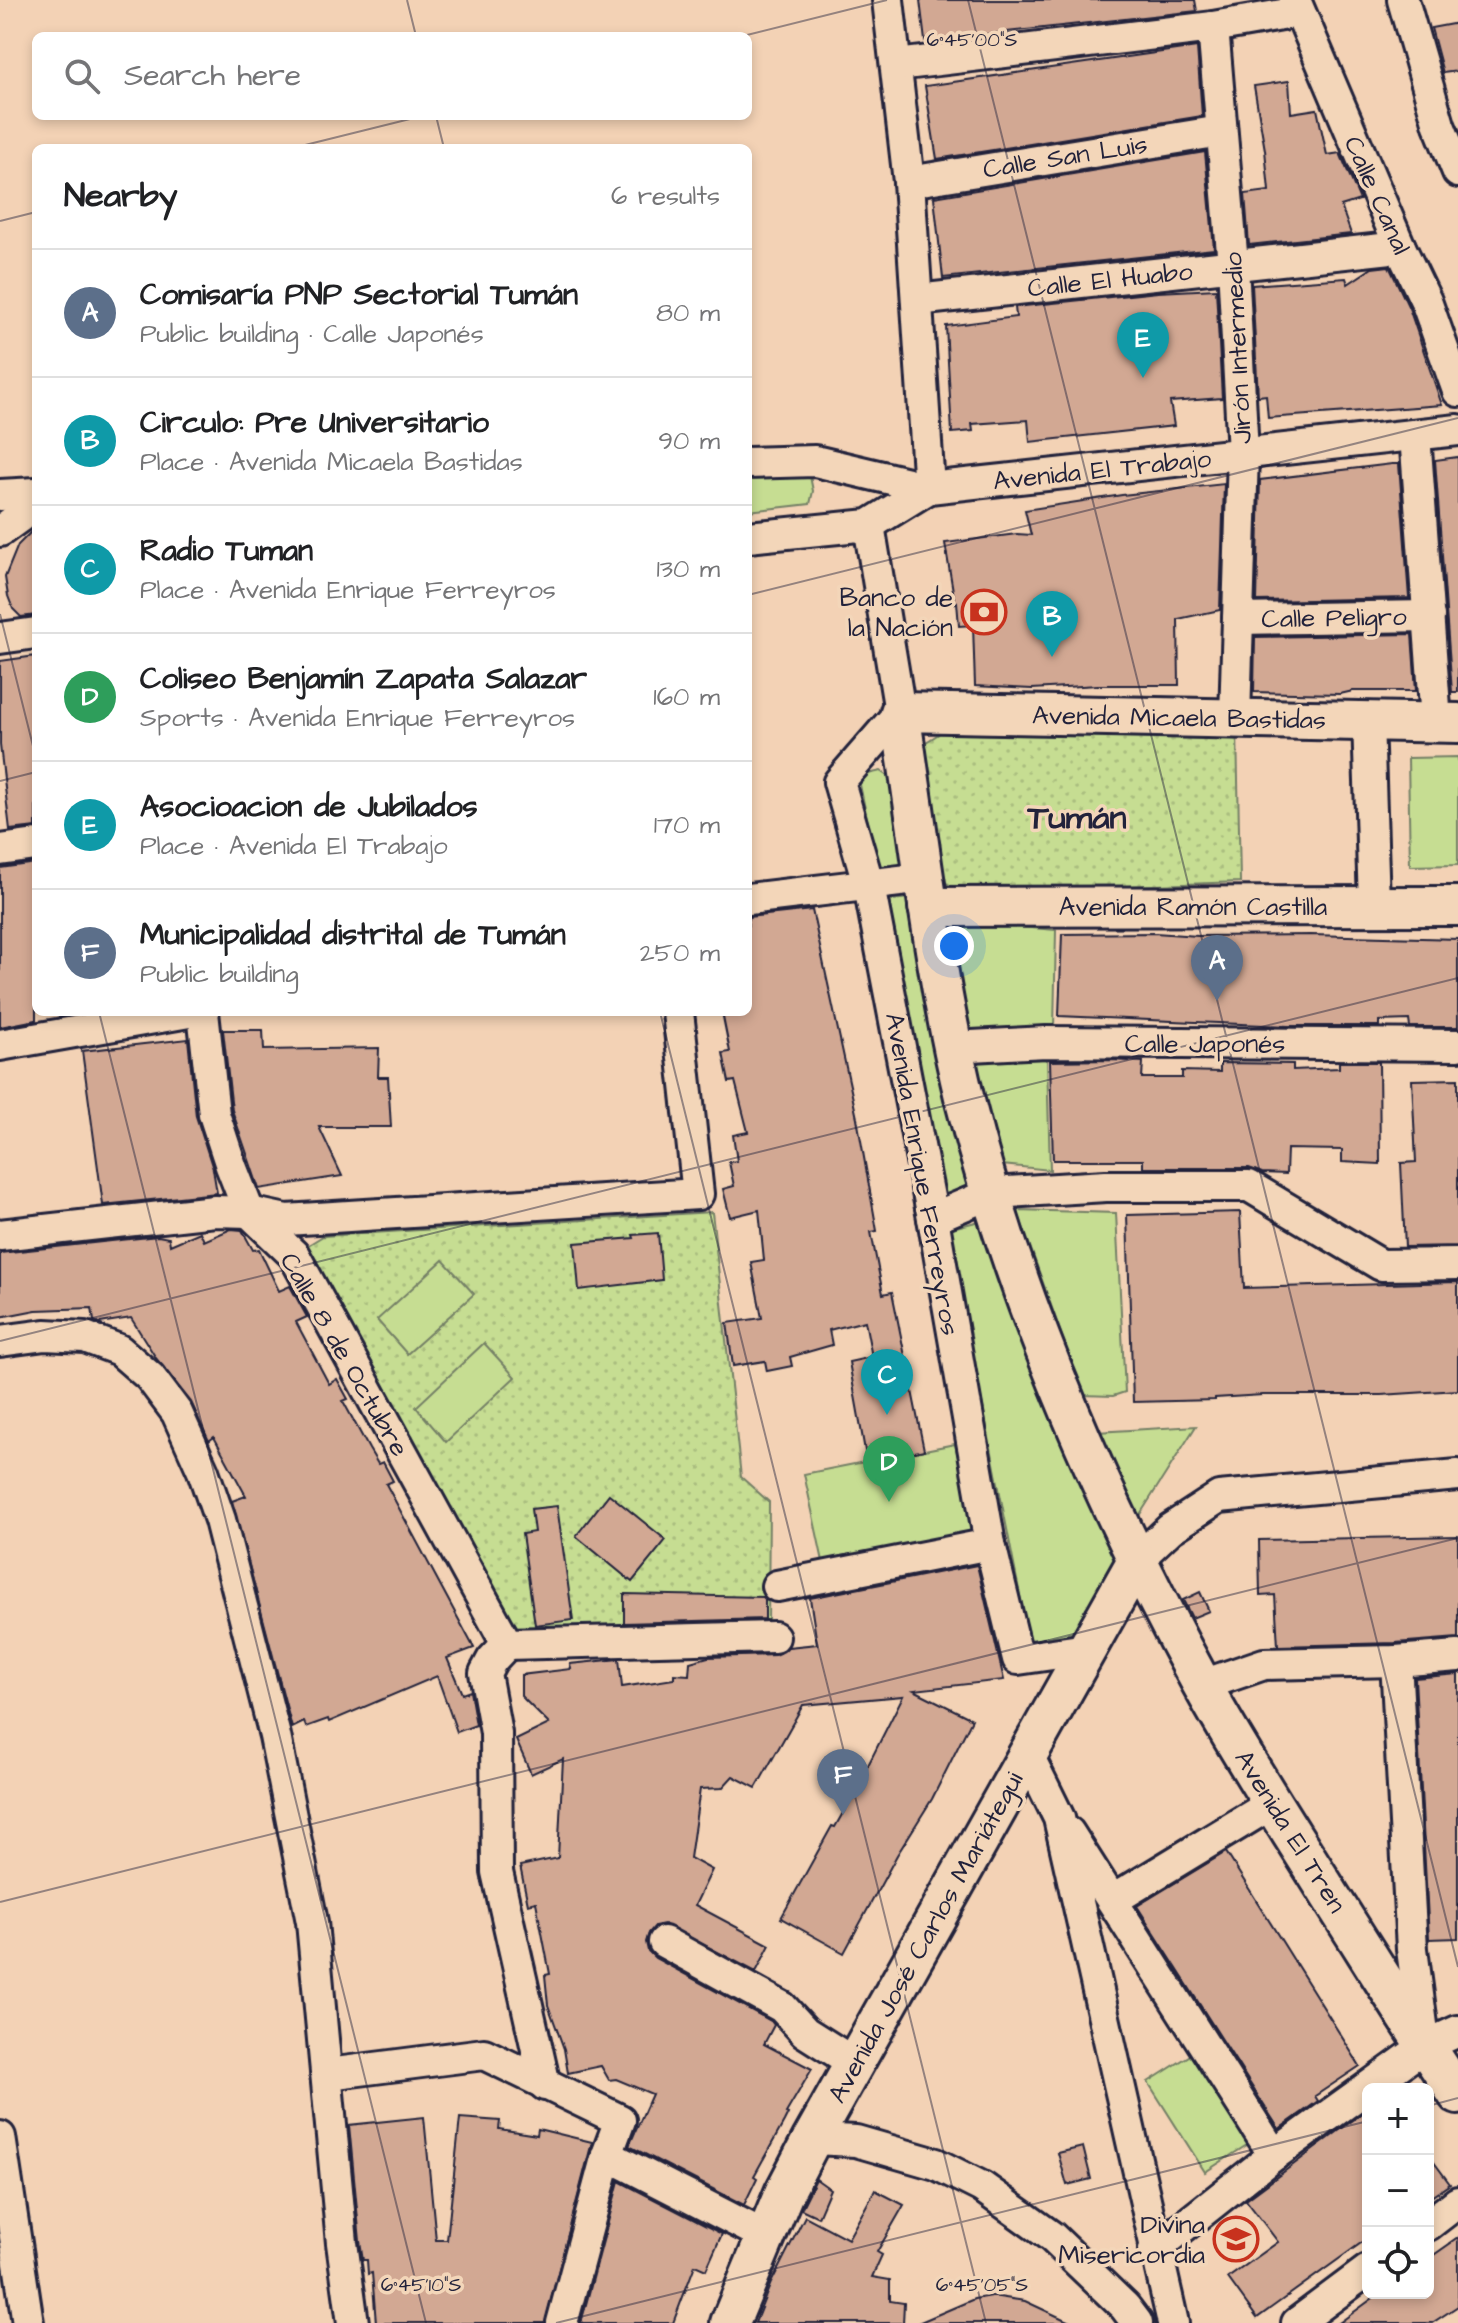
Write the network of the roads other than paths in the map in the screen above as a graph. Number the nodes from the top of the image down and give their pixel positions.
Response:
1 (888, 0) edge
2 (1409, 2) edge
3 (1297, 6) edge
4 (1213, 27) junction
5 (897, 65) junction
6 (1221, 131) junction
7 (1458, 172) edge
8 (909, 182) junction
9 (1400, 247) junction
10 (1233, 265) junction
11 (917, 300) junction
12 (1458, 391) edge
13 (1458, 430) edge
14 (1415, 435) junction
15 (1243, 453) junction
16 (752, 463) edge
17 (929, 488) junction
18 (32, 493) edge
19 (0, 495) edge
20 (32, 508) edge
21 (869, 525) junction
22 (0, 531) edge
23 (752, 537) edge
24 (1429, 616) junction
25 (1238, 619) junction
26 (32, 634) edge
27 (0, 638) edge
28 (900, 712) junction
29 (1235, 718) junction
30 (1368, 720) junction
31 (1447, 722) edge
32 (32, 846) edge
33 (0, 850) edge
34 (869, 886) junction
35 (927, 892) junction
36 (752, 899) edge
37 (1374, 904) junction
38 (1458, 906) edge
39 (166, 1016) edge
40 (203, 1016) edge
41 (678, 1016) edge
42 (0, 1045) edge
43 (1458, 1045) edge
44 (953, 1047) junction
45 (992, 1193) junction
46 (249, 1212) junction
47 (933, 1218) junction
48 (0, 1235) edge
49 (1458, 1264) edge
50 (0, 1341) edge
51 (1458, 1475) edge
52 (990, 1544) junction
53 (1137, 1560) junction
54 (777, 1586) dead end
55 (774, 1637) dead end
56 (507, 1644) junction
57 (1087, 1649) junction
58 (1458, 1656) edge
59 (1396, 1661) junction
60 (1203, 1685) junction
61 (1028, 1755) junction
62 (1273, 1803) junction
63 (1059, 1818) junction
64 (1113, 1900) junction
65 (664, 1942) dead end
66 (1441, 2038) edge
67 (854, 2063) junction
68 (328, 2074) junction
69 (545, 2085) junction
70 (1458, 2095) edge
71 (0, 2137) edge
72 (812, 2139) junction
73 (607, 2155) junction
74 (1274, 2155) junction
75 (1458, 2202) edge
76 (1434, 2220) edge
77 (767, 2237) junction
78 (1154, 2250) junction
79 (1362, 2274) edge
80 (28, 2323) edge
81 (353, 2323) edge
82 (562, 2323) edge
83 (730, 2323) edge
84 (1137, 2323) edge
85 (1173, 2323) edge
86 (1297, 2323) edge

1 - 5 street
2 - 7 street
3 - 4 street
3 - 9 street, Calle Canal
4 - 5 street
4 - 6 street, Jirón Intermedio
5 - 8 street
6 - 8 street, Calle San Luis
6 - 10 street, Jirón Intermedio
8 - 11 street
9 - 10 street, Calle El Huabo
9 - 12 street, Calle Canal
10 - 11 street, Calle El Huabo
10 - 15 street, Jirón Intermedio
11 - 17 street
13 - 14 street, Avenida El Trabajo
14 - 15 street, Avenida El Trabajo
14 - 24 street
15 - 17 street, Avenida El Trabajo
15 - 25 street, Jirón Intermedio
16 - 17 street, Avenida El Trabajo
17 - 21 street
18 - 19 street
20 - 22 street
21 - 23 street
21 - 28 street
24 - 25 street, Calle Peligro
24 - 31 street
25 - 29 street, Jirón Intermedio
26 - 27 street
28 - 29 main road, Avenida Micaela Bastidas
28 - 34 street, Avenida Enrique Ferreyros
28 - 35 main road, Avenida El Tren
29 - 30 main road, Avenida Micaela Bastidas
30 - 31 main road, Avenida Micaela Bastidas
30 - 37 street
32 - 33 street
34 - 35 street
34 - 36 street
34 - 47 street, Avenida Enrique Ferreyros
35 - 37 main road, Avenida Ramón Castilla
35 - 44 main road, Avenida El Tren
37 - 38 main road, Avenida Ramón Castilla
39 - 42 street
40 - 46 street, Calle 8 de Octubre
41 - 46 street
43 - 44 street, Calle Japonés
44 - 45 main road, Avenida El Tren
45 - 47 street
45 - 49 street
45 - 53 main road, Avenida El Tren
46 - 48 street
46 - 56 street, Calle 8 de Octubre
47 - 52 street, Avenida Enrique Ferreyros
50 - 68 street
51 - 53 street
52 - 54 street
52 - 57 street, Avenida Enrique Ferreyros
53 - 57 main road, Avenida José Carlos Mariátegui
53 - 60 main road, Avenida El Tren
55 - 56 street
56 - 69 street
57 - 61 main road, Avenida José Carlos Mariátegui
58 - 59 street
59 - 60 street
59 - 66 street
60 - 62 main road, Avenida El Tren
61 - 63 street
61 - 67 main road, Avenida José Carlos Mariátegui
62 - 64 street
62 - 66 main road, Avenida El Tren
63 - 64 street
63 - 78 street
64 - 74 street
65 - 67 street
66 - 70 main road, Avenida El Tren
66 - 74 street
67 - 72 main road, Avenida José Carlos Mariátegui
68 - 69 street
68 - 81 street
69 - 73 street
71 - 80 street
72 - 77 main road, Avenida José Carlos Mariátegui
72 - 84 street
73 - 77 street
73 - 82 street
74 - 78 street
75 - 76 street
77 - 83 main road, Avenida José Carlos Mariátegui
78 - 85 street
79 - 86 street

